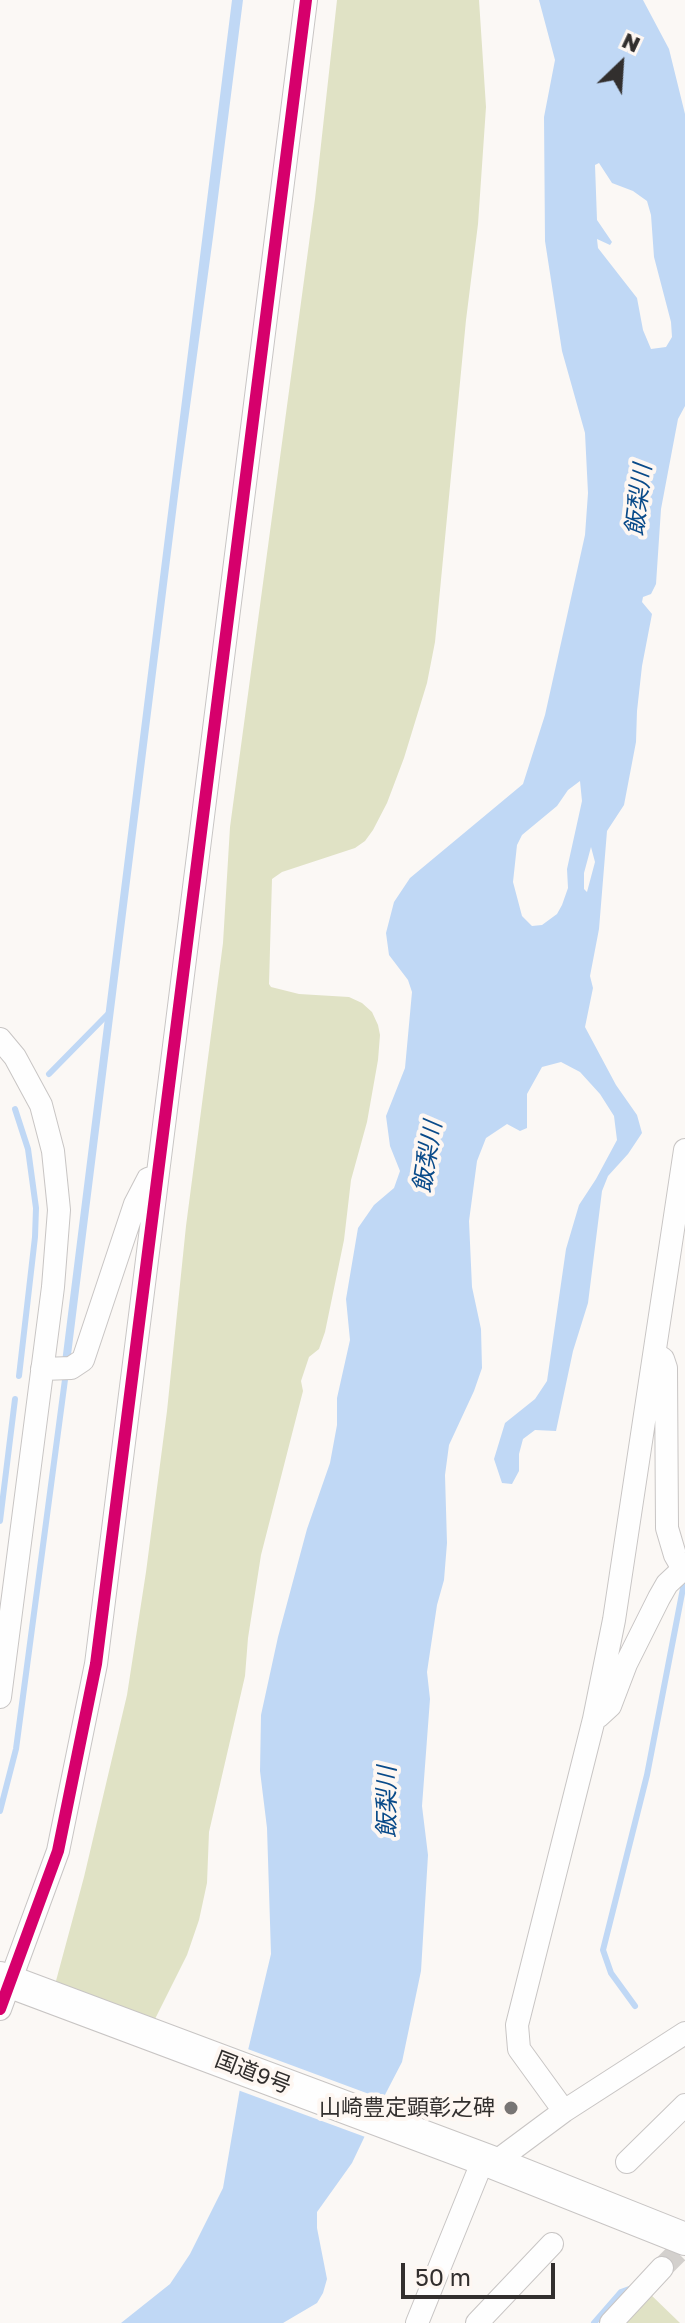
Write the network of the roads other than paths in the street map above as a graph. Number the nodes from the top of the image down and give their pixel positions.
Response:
1 (306, 0) edge
2 (0, 1039) edge
3 (685, 1150) edge
4 (158, 1176) junction
5 (678, 1236) edge
6 (655, 1354) junction
7 (42, 1369) junction
8 (0, 1697) edge
9 (594, 1719) junction
10 (8, 1988) edge
11 (685, 2033) edge
12 (685, 2105) edge
13 (564, 2111) junction
14 (483, 2159) junction
15 (627, 2162) dead end
16 (685, 2239) edge
17 (552, 2244) dead end
18 (662, 2268) tunnel mouth
19 (417, 2323) edge
20 (477, 2323) edge
21 (611, 2323) edge

1 - 4 street
2 - 7 street
3 - 5 street
4 - 7 street
4 - 10 street
5 - 6 street
6 - 9 street
6 - 9 street
7 - 8 street
9 - 13 street
10 - 14 highway, 国道9号
11 - 13 street
12 - 15 street
13 - 14 street
14 - 16 highway, 国道9号
14 - 19 street
17 - 20 street
18 - 21 street

